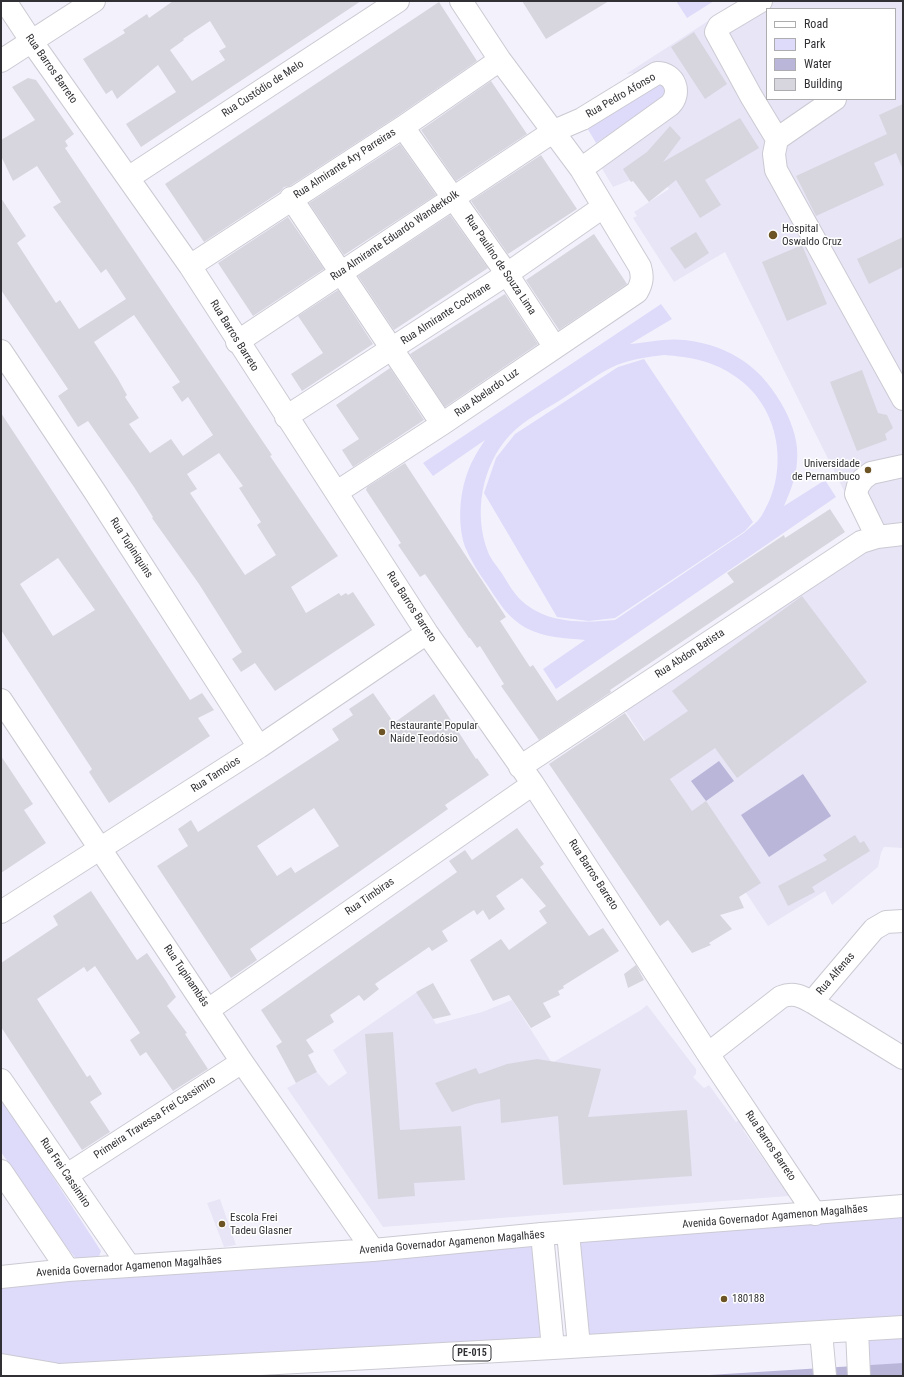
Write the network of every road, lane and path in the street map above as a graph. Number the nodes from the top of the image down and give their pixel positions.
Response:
1 (5, 1) edge
2 (94, 1) edge
3 (398, 1) edge
4 (461, 1) edge
5 (761, 1) edge
6 (32, 42) junction
7 (500, 60) junction
8 (1, 61) edge
9 (834, 100) edge
10 (403, 126) junction
11 (554, 131) junction
12 (777, 139) junction
13 (581, 169) junction
14 (128, 178) junction
15 (454, 197) junction
16 (291, 198) junction
17 (603, 207) junction
18 (190, 266) junction
19 (340, 272) junction
20 (507, 274) junction
21 (237, 342) junction
22 (554, 346) junction
23 (391, 350) junction
24 (1, 351) edge
25 (903, 399) edge
26 (286, 417) junction
27 (442, 424) junction
28 (903, 466) edge
29 (337, 492) junction
30 (903, 534) edge
31 (869, 540) junction
32 (427, 633) junction
33 (1, 700) edge
34 (259, 747) junction
35 (520, 767) junction
36 (533, 784) junction
37 (101, 848) junction
38 (1, 912) edge
39 (903, 921) edge
40 (812, 1002) junction
41 (208, 1010) junction
42 (708, 1054) junction
43 (903, 1058) edge
44 (242, 1062) junction
45 (1, 1080) edge
46 (1, 1171) edge
47 (67, 1175) junction
48 (903, 1206) edge
49 (815, 1214) junction
50 (568, 1233) junction
51 (542, 1234) junction
52 (373, 1250) junction
53 (129, 1266) junction
54 (68, 1270) junction
55 (1, 1277) edge
56 (903, 1327) edge
57 (821, 1332) junction
58 (857, 1340) junction
59 (579, 1346) junction
60 (553, 1348) junction
61 (1, 1365) edge
62 (48, 1375) edge
63 (825, 1376) edge
64 (859, 1376) edge

1 - 6 main road, Rua Barros Barreto
2 - 6 main road
3 - 14 main road, Rua Custódio de Melo
4 - 7 main road
5 - 12 main road
6 - 8 main road
6 - 14 main road, Rua Barros Barreto
7 - 10 main road, Rua Almirante Ary Parreiras
7 - 11 main road
9 - 12 main road
10 - 15 main road, Rua Paulino de Souza Lima
10 - 16 main road, Rua Almirante Ary Parreiras
11 - 13 main road
11 - 13 main road, Rua Pedro Afonso
11 - 15 main road, Rua Almirante Eduardo Wanderkolk
12 - 25 main road
13 - 17 main road
14 - 18 main road, Rua Barros Barreto
15 - 19 main road, Rua Almirante Eduardo Wanderkolk
15 - 20 main road, Rua Paulino de Souza Lima
16 - 18 main road, Rua Almirante Ary Parreiras
16 - 19 main road
17 - 20 main road, Rua Almirante Cochrane
17 - 22 main road, Rua Abelardo Luz
18 - 21 main road, Rua Barros Barreto
19 - 21 main road, Rua Almirante Eduardo Wanderkolk
19 - 23 main road
20 - 22 main road, Rua Paulino de Souza Lima
20 - 23 main road, Rua Almirante Cochrane
21 - 26 main road, Rua Barros Barreto
22 - 27 main road, Rua Abelardo Luz
23 - 26 main road, Rua Almirante Cochrane
23 - 27 main road
24 - 34 main road, Rua Tupiniquins
26 - 29 main road, Rua Barros Barreto
27 - 29 main road, Rua Abelardo Luz
28 - 31 main road
29 - 32 main road, Rua Barros Barreto
30 - 31 main road
31 - 35 main road, Rua Abdon Batista
32 - 34 main road, Rua Tamoios
32 - 35 main road, Rua Barros Barreto
33 - 37 main road, Rua Tupinambás
34 - 37 main road, Rua Tamoios
35 - 36 main road, Rua Barros Barreto
36 - 41 main road, Rua Timbiras
36 - 42 main road, Rua Barros Barreto
37 - 38 main road, Rua Tamoios
37 - 41 main road, Rua Tupinambás
39 - 40 main road, Rua Alfenas
40 - 42 main road, Rua Alfenas
40 - 43 main road
41 - 44 main road, Rua Tupinambás
42 - 49 main road, Rua Barros Barreto
44 - 47 main road, Primeira Travessa Frei Cassimiro
44 - 52 main road, Rua Tupinambás
45 - 47 main road, Rua Frei Cassimiro
46 - 54 main road
47 - 53 main road, Rua Frei Cassimiro
48 - 49 main road, Avenida Governador Agamenon Magalhães
49 - 50 main road, Avenida Governador Agamenon Magalhães
50 - 51 main road, Avenida Governador Agamenon Magalhães
50 - 59 main road
51 - 52 main road, Avenida Governador Agamenon Magalhães
51 - 60 main road
52 - 53 main road, Avenida Governador Agamenon Magalhães
53 - 54 main road, Avenida Governador Agamenon Magalhães
54 - 55 main road, Avenida Governador Agamenon Magalhães
56 - 58 main road, PE-015
57 - 58 main road, PE-015
57 - 59 main road, PE-015
57 - 63 main road
58 - 64 main road
59 - 60 main road, PE-015
60 - 62 main road, PE-015
61 - 62 main road

